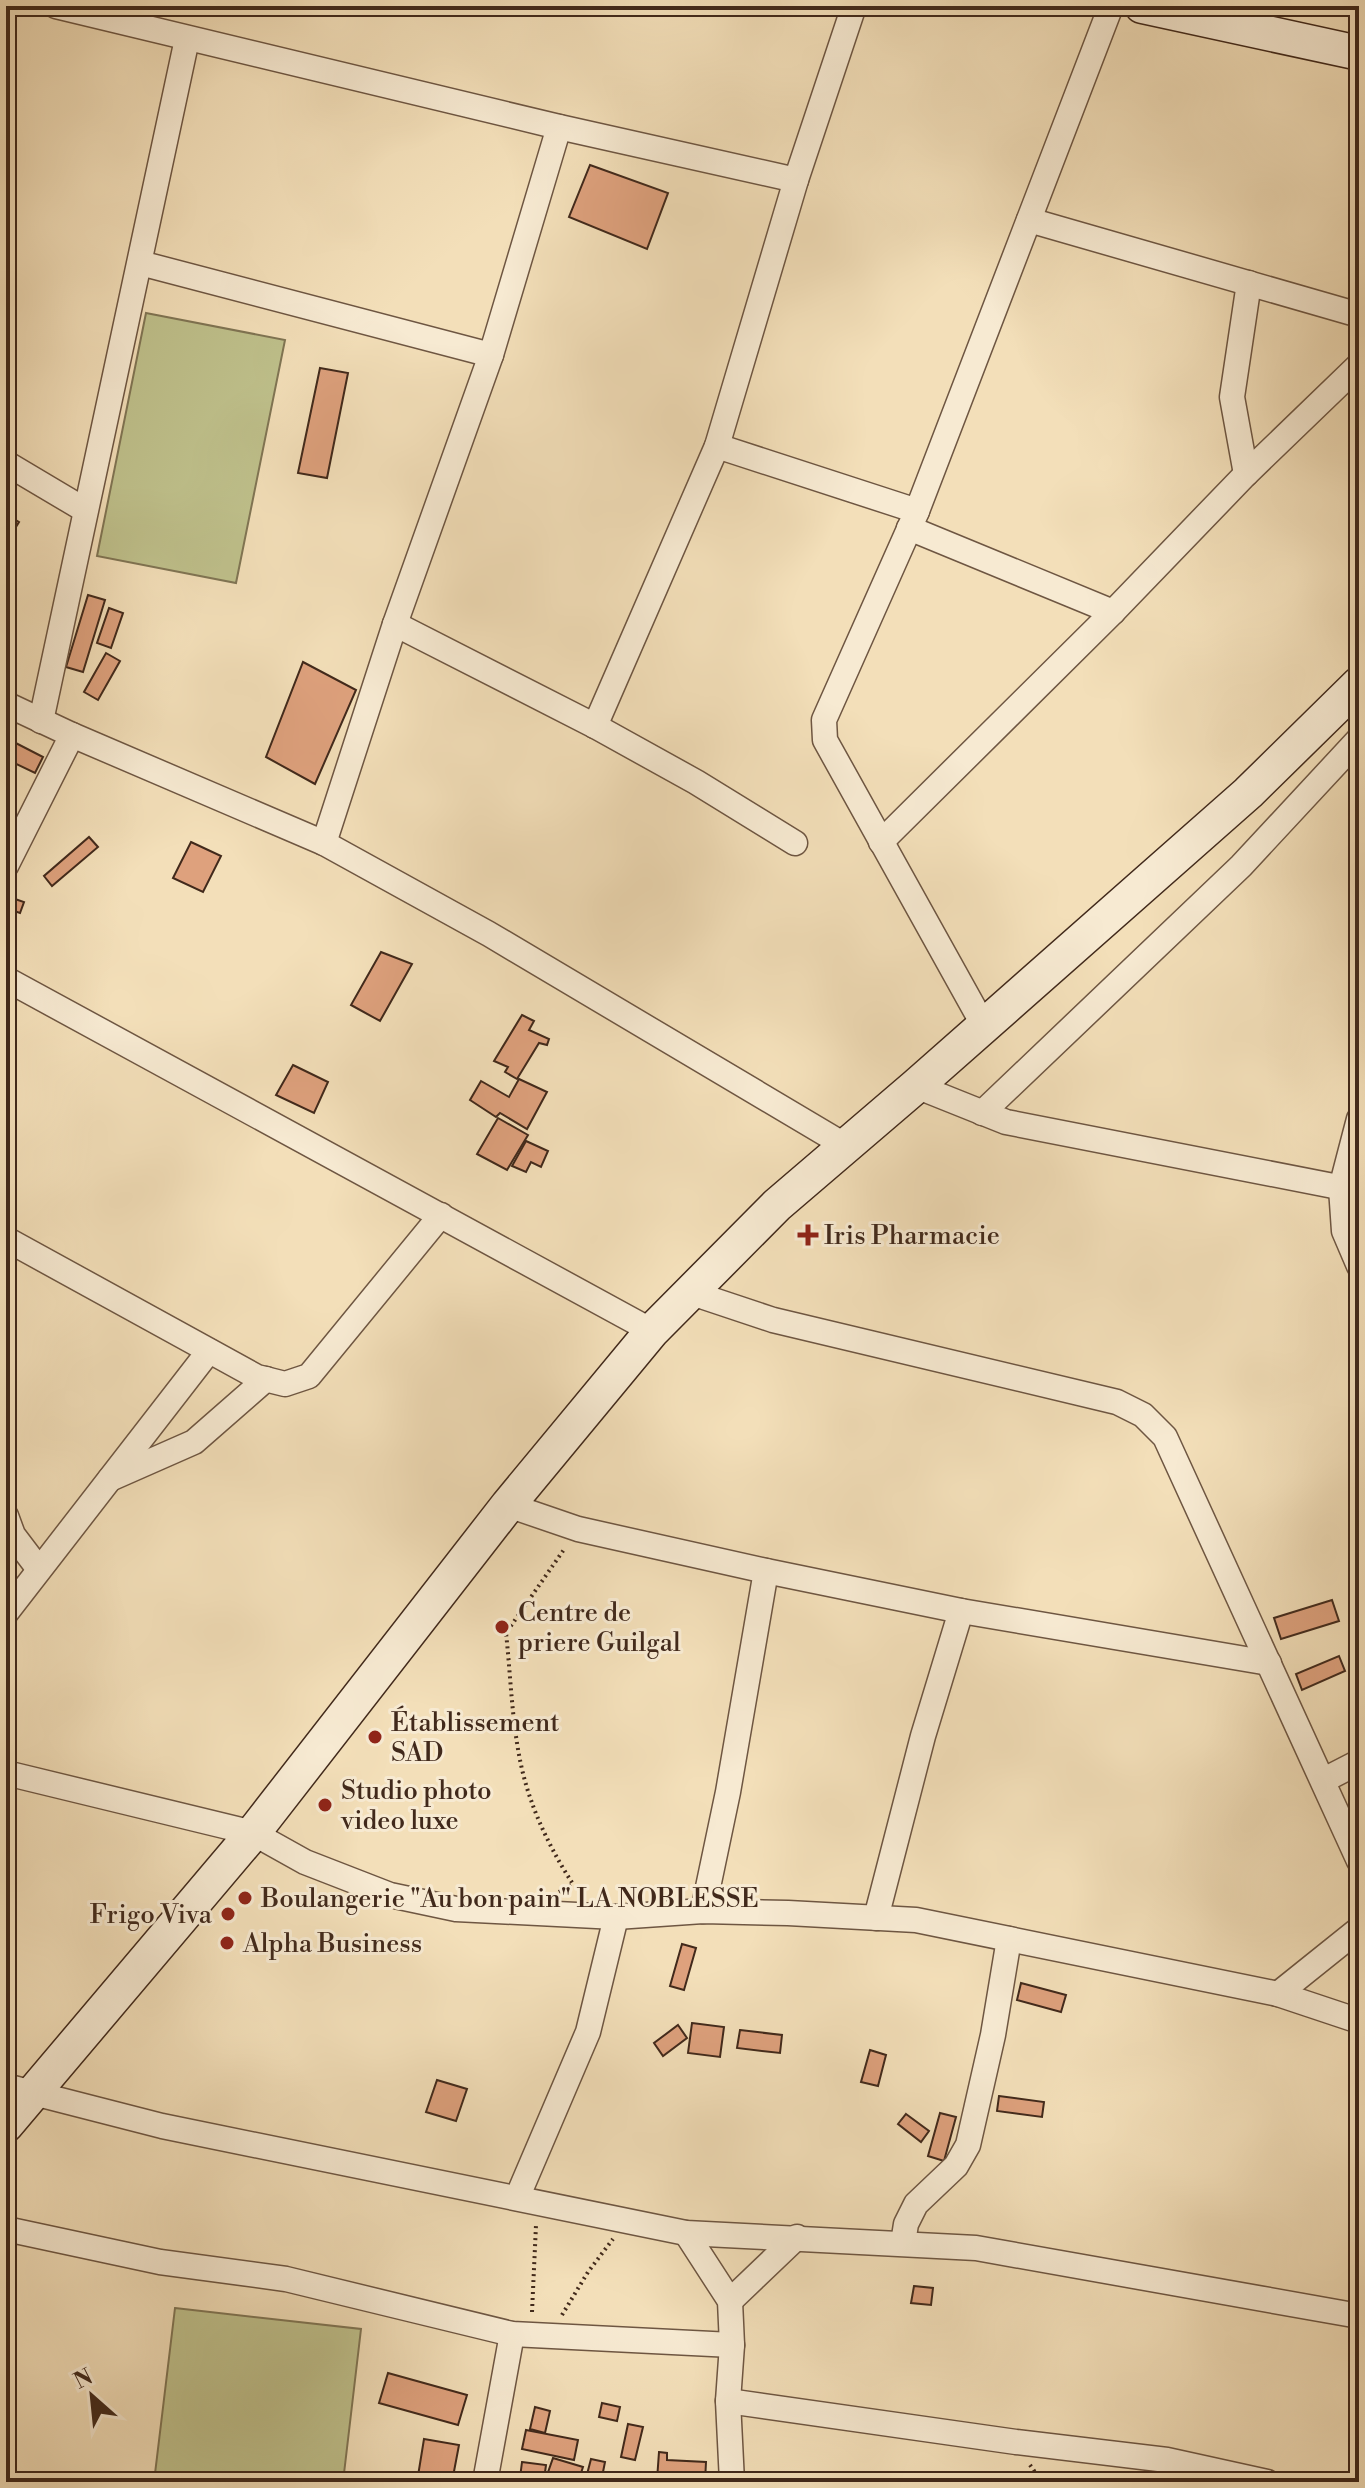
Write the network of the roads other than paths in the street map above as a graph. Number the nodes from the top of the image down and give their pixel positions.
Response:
1 (56, 6) edge
2 (854, 6) edge
3 (1111, 6) edge
4 (1142, 6) edge
5 (187, 39) junction
6 (1359, 53) edge
7 (559, 127) junction
8 (796, 180) junction
9 (1029, 220) junction
10 (140, 263) junction
11 (1249, 283) junction
12 (1359, 315) edge
13 (491, 355) junction
14 (1359, 365) edge
15 (717, 446) junction
16 (6, 463) edge
17 (1246, 474) junction
18 (85, 510) junction
19 (913, 519) junction
20 (1113, 612) junction
21 (395, 624) junction
22 (1359, 684) edge
23 (6, 704) edge
24 (41, 721) junction
25 (595, 726) junction
26 (72, 735) junction
27 (1359, 739) edge
28 (881, 842) junction
29 (324, 843) junction
30 (795, 843) dead end
31 (6, 866) edge
32 (6, 979) edge
33 (984, 1026) junction
34 (916, 1086) junction
35 (982, 1113) junction
36 (1359, 1119) edge
37 (846, 1146) junction
38 (1350, 1189) edge
39 (441, 1215) junction
40 (6, 1239) edge
41 (1359, 1266) edge
42 (689, 1292) junction
43 (652, 1331) junction
44 (209, 1351) junction
45 (266, 1379) junction
46 (107, 1480) junction
47 (508, 1505) junction
48 (8, 1528) edge
49 (38, 1568) junction
50 (766, 1571) junction
51 (961, 1611) junction
52 (6, 1613) edge
53 (1269, 1663) junction
54 (1359, 1762) edge
55 (6, 1773) edge
56 (1324, 1780) junction
57 (253, 1833) junction
58 (1359, 1861) edge
59 (703, 1911) junction
60 (616, 1917) junction
61 (876, 1918) junction
62 (1359, 1929) edge
63 (1009, 1939) junction
64 (1278, 1994) junction
65 (1359, 2021) edge
66 (20, 2090) edge
67 (6, 2125) edge
68 (528, 2201) junction
69 (6, 2229) edge
70 (686, 2233) junction
71 (797, 2237) junction
72 (903, 2243) junction
73 (730, 2301) junction
74 (1359, 2316) edge
75 (532, 2335) junction
76 (732, 2345) junction
77 (728, 2401) junction
78 (485, 2482) edge
79 (732, 2482) edge
80 (1267, 2482) edge

1 - 5 street
2 - 8 street
3 - 9 street
4 - 6 street
5 - 7 street
5 - 10 street
7 - 8 street
7 - 13 street
8 - 15 street
9 - 11 street
9 - 19 street
10 - 13 street
10 - 18 street
11 - 12 street
11 - 17 street
13 - 21 street
14 - 17 street
15 - 19 street
15 - 25 street
16 - 18 street
17 - 20 street
18 - 24 street
19 - 20 street
19 - 28 street
20 - 28 street
21 - 25 street
21 - 29 street
22 - 33 street
23 - 24 street
24 - 26 street
25 - 30 street
26 - 29 street
26 - 31 street
27 - 35 street
28 - 33 street
29 - 37 street
32 - 39 street
33 - 34 street
34 - 35 street
34 - 37 street
35 - 38 street
36 - 38 street
37 - 42 street
38 - 41 street
39 - 43 street
39 - 45 street
40 - 44 street
42 - 43 street
42 - 53 street
43 - 47 street
44 - 45 street
44 - 46 street
45 - 46 street
46 - 49 street
47 - 50 street
47 - 57 street
48 - 49 street
49 - 52 street
50 - 51 street
50 - 59 street
51 - 53 street
51 - 61 street
53 - 56 street
54 - 56 street
55 - 57 street
56 - 58 street
57 - 60 street
57 - 66 street
59 - 60 street
59 - 61 street
60 - 68 street
61 - 63 street
62 - 64 street
63 - 64 street
63 - 72 street
64 - 65 street
66 - 67 street
66 - 68 street
68 - 70 street
69 - 75 street
70 - 71 street
70 - 73 street
71 - 72 street
71 - 73 street
72 - 74 street
73 - 76 street
75 - 76 street
75 - 78 street
76 - 77 street
77 - 79 street
77 - 80 street

